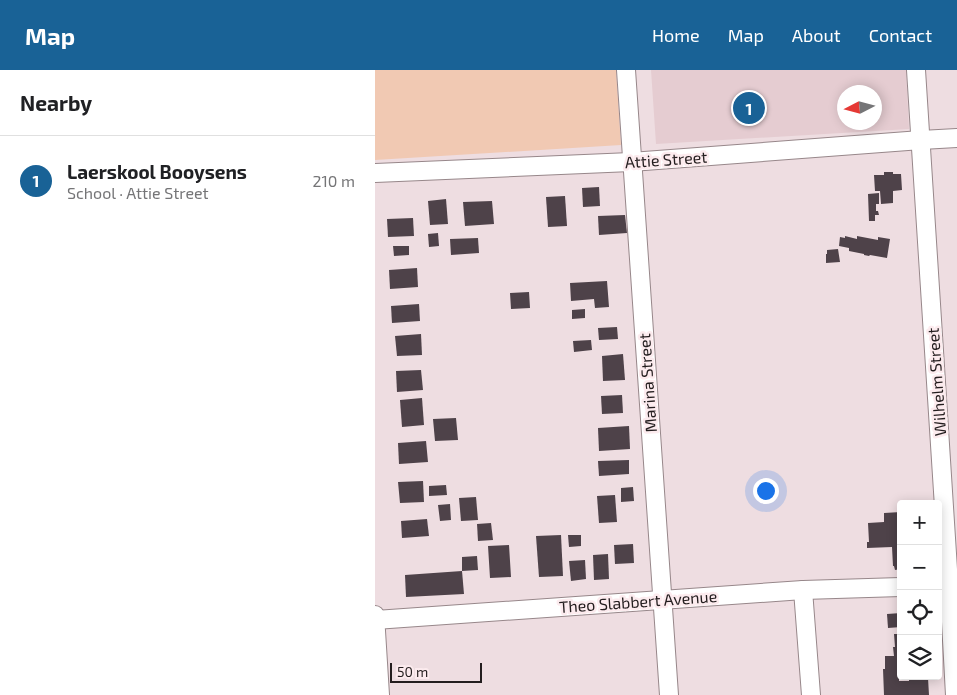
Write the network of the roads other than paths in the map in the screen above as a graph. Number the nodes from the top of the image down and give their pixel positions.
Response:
1 (626, 70) edge
2 (916, 70) edge
3 (957, 138) edge
4 (921, 140) junction
5 (631, 162) junction
6 (375, 174) edge
7 (948, 585) edge
8 (897, 586) edge
9 (803, 590) junction
10 (663, 600) junction
11 (375, 614) edge
12 (375, 620) edge
13 (380, 695) edge
14 (669, 695) edge
15 (811, 695) edge
16 (955, 695) edge

1 - 5 street, Marina Street
2 - 4 street, Wilhelm Street
3 - 4 street, Attie Street
4 - 5 street, Attie Street
4 - 7 street, Wilhelm Street
5 - 6 street, Attie Street
5 - 10 street, Marina Street
7 - 16 street, Wilhelm Street
8 - 9 street, Theo Slabbert Avenue
9 - 10 street, Theo Slabbert Avenue
9 - 15 street
10 - 12 street, Theo Slabbert Avenue
10 - 14 street, Marina Street
11 - 12 street
12 - 13 street

